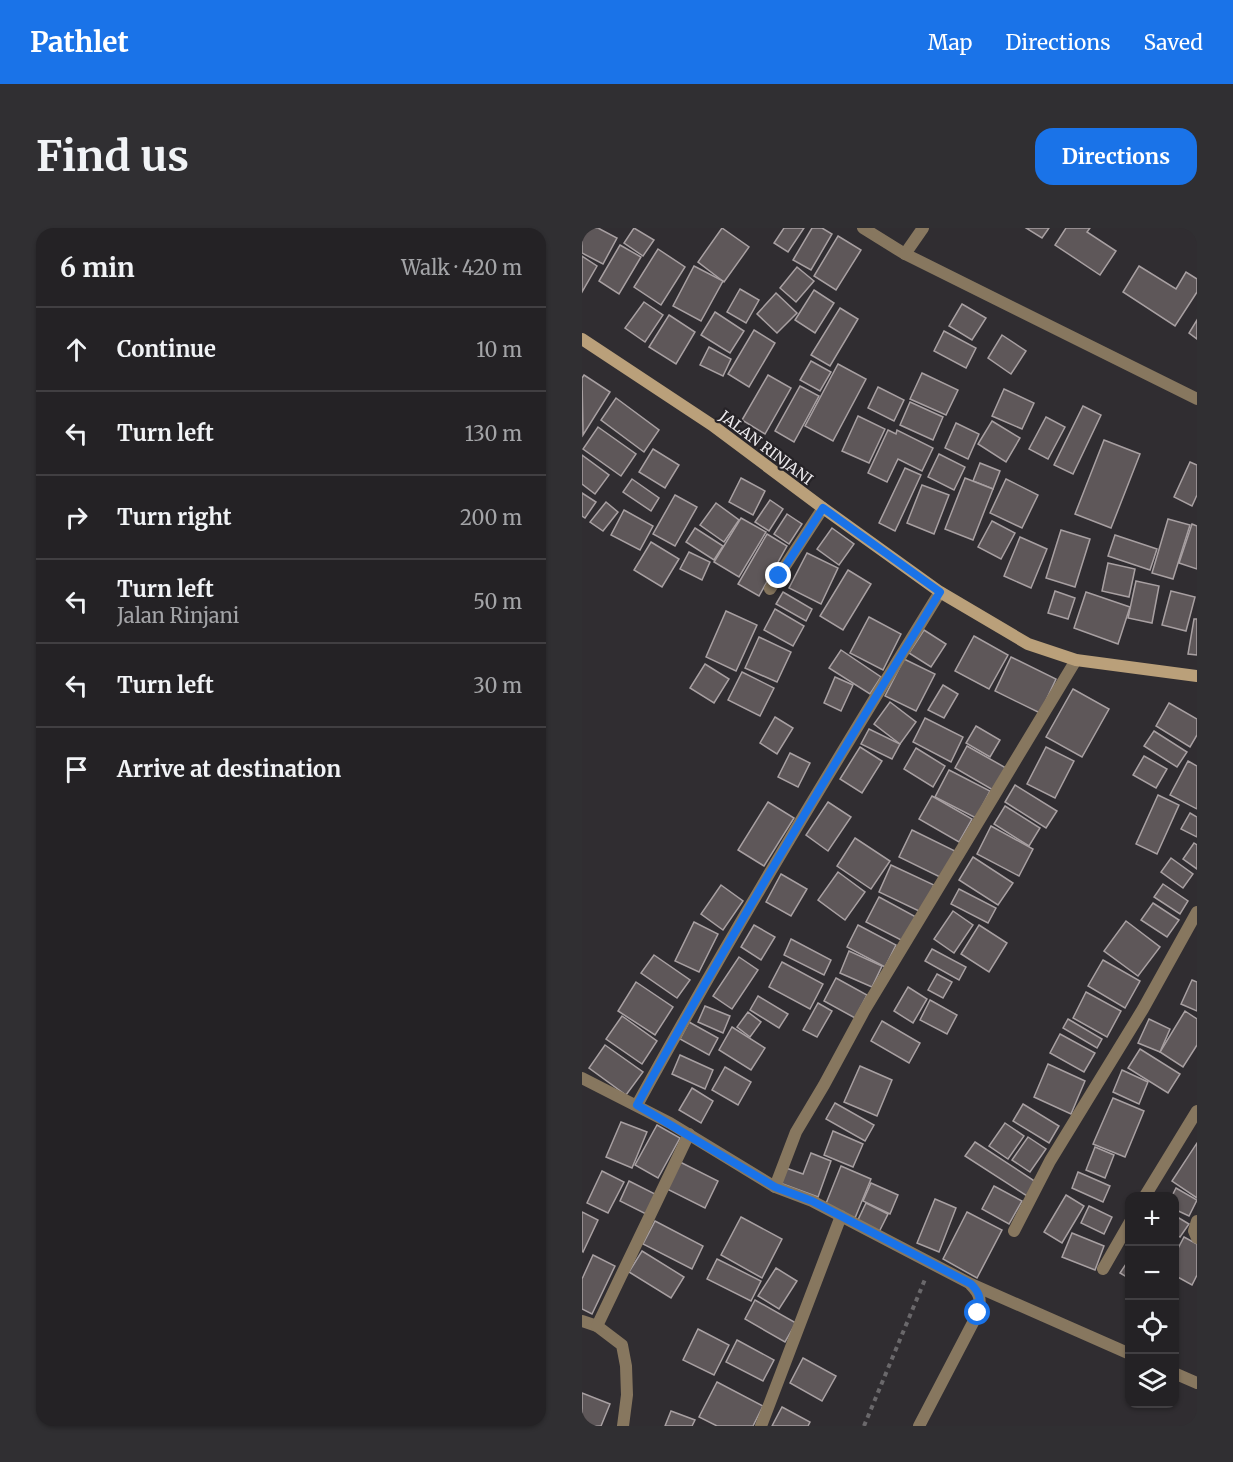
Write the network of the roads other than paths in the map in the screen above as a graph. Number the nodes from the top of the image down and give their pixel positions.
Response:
1 (863, 228) edge
2 (923, 228) edge
3 (905, 254) junction
4 (582, 339) edge
5 (1197, 399) edge
6 (823, 508) junction
7 (770, 589) dead end
8 (940, 592) junction
9 (1076, 660) junction
10 (1197, 676) edge
11 (1197, 912) edge
12 (582, 1078) edge
13 (637, 1105) junction
14 (1197, 1111) edge
15 (689, 1134) junction
16 (775, 1187) junction
17 (1148, 1192) edge
18 (841, 1216) junction
19 (1197, 1221) edge
20 (1014, 1231) dead end
21 (1125, 1231) edge
22 (1197, 1238) edge
23 (1103, 1269) dead end
24 (971, 1284) junction
25 (582, 1321) edge
26 (597, 1326) junction
27 (1125, 1352) edge
28 (1179, 1375) edge
29 (1197, 1383) edge
30 (623, 1426) edge
31 (760, 1426) edge
32 (919, 1426) edge

1 - 3 street
2 - 3 street
3 - 5 street
4 - 6 street, JALAN RINJANI
6 - 7 street
6 - 8 street, JALAN RINJANI
8 - 9 street, JALAN RINJANI
8 - 13 street
9 - 10 street, JALAN RINJANI
9 - 16 street
11 - 20 street
12 - 13 street
13 - 15 street
14 - 17 street
15 - 16 street
15 - 26 street
16 - 18 street
18 - 24 street
18 - 31 street
19 - 22 street
21 - 23 street
24 - 27 street
24 - 32 street
25 - 26 street
26 - 30 street
28 - 29 street

